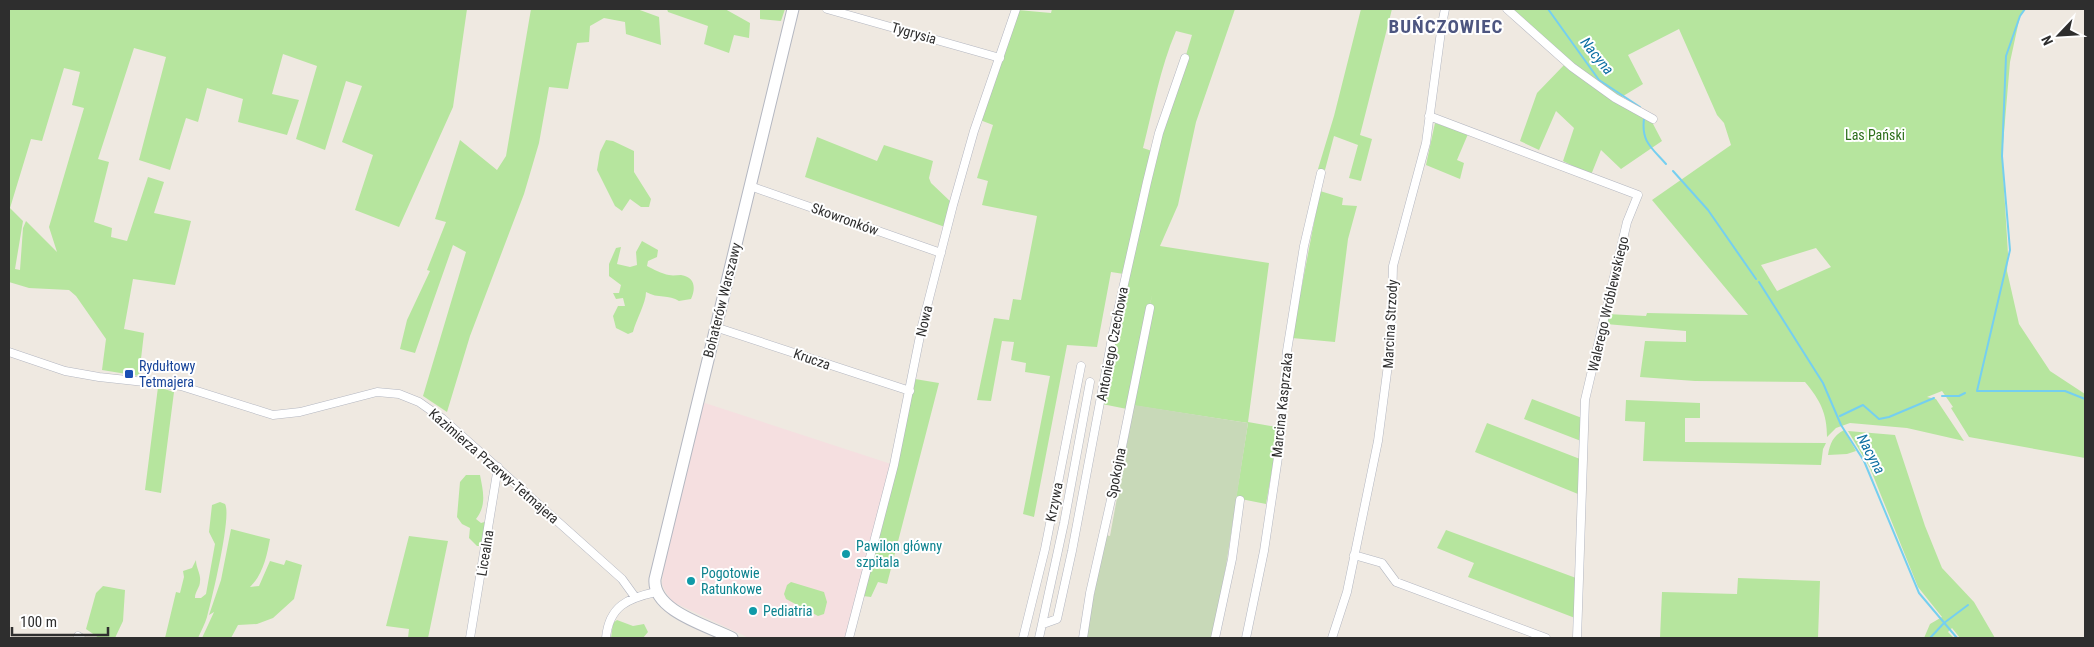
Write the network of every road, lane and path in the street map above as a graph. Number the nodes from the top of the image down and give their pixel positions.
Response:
1 (793, 9) edge
2 (827, 9) edge
3 (1016, 9) edge
4 (1445, 9) edge
5 (1507, 9) edge
6 (1000, 58) junction
7 (1185, 58) dead end
8 (1428, 116) junction
9 (1653, 119) dead end
10 (1322, 173) dead end
11 (750, 186) junction
12 (940, 253) junction
13 (1150, 308) dead end
14 (715, 327) junction
15 (9, 352) edge
16 (1081, 366) dead end
17 (1090, 382) dead end
18 (910, 391) junction
19 (498, 467) junction
20 (1240, 500) dead end
21 (1354, 555) junction
22 (656, 592) junction
23 (634, 597) junction
24 (1043, 624) junction
25 (470, 638) edge
26 (606, 638) edge
27 (732, 638) edge
28 (849, 638) edge
29 (1023, 638) edge
30 (1039, 638) edge
31 (1083, 638) edge
32 (1215, 638) edge
33 (1246, 638) edge
34 (1332, 638) edge
35 (1546, 638) edge
36 (1577, 638) edge

1 - 11 street, Bohaterów Warszawy
2 - 6 street, Tygrysia
3 - 6 street, Nowa
4 - 8 street, Marcina Strzody
5 - 9 street
6 - 12 street, Nowa
7 - 24 street, Antoniego Czechowa
8 - 21 street, Marcina Strzody
8 - 36 street, Walerego Wróblewskiego
10 - 33 street, Marcina Kasprzaka
11 - 12 street, Skowronków
11 - 14 street, Bohaterów Warszawy
12 - 18 street, Nowa
13 - 31 street, Spokojna
14 - 18 street, Krucza
14 - 22 street, Bohaterów Warszawy
15 - 19 street, Kazimierza Przerwy-Tetmajera
16 - 29 street, Krzywa
17 - 24 street, Antoniego Czechowa
18 - 28 street, Nowa
19 - 23 street, Kazimierza Przerwy-Tetmajera
19 - 25 street, Licealna
20 - 32 street
21 - 34 street, Marcina Strzody
21 - 35 street
22 - 23 street
22 - 27 street
23 - 26 street
24 - 30 street, Antoniego Czechowa

